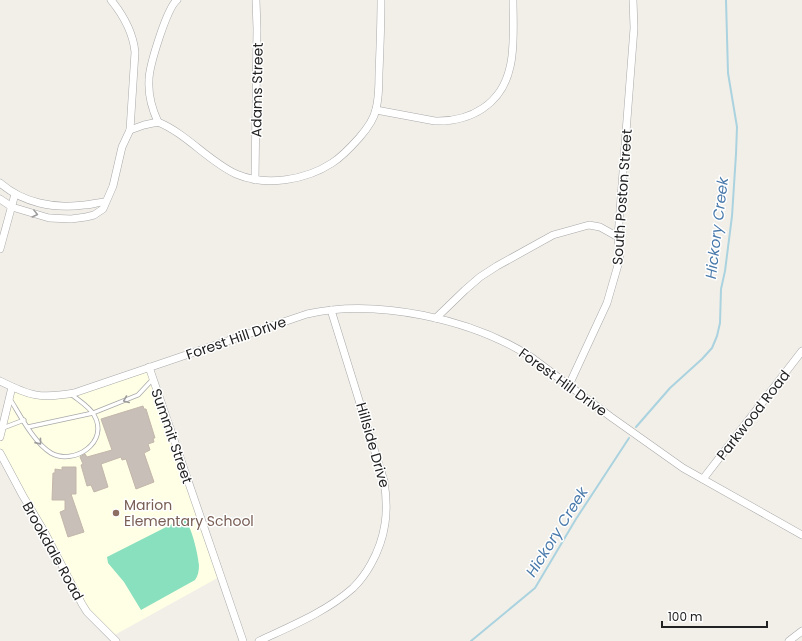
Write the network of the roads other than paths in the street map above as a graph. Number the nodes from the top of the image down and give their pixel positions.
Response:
1 (111, 0) edge
2 (177, 0) edge
3 (256, 0) edge
4 (381, 0) edge
5 (513, 0) edge
6 (633, 0) edge
7 (376, 110) junction
8 (158, 122) junction
9 (130, 130) junction
10 (255, 180) junction
11 (1, 186) edge
12 (15, 194) junction
13 (0, 199) edge
14 (105, 202) junction
15 (12, 207) junction
16 (618, 237) junction
17 (0, 249) edge
18 (331, 310) junction
19 (436, 318) junction
20 (802, 351) edge
21 (149, 367) junction
22 (153, 379) junction
23 (0, 381) edge
24 (569, 385) junction
25 (12, 387) junction
26 (70, 393) junction
27 (9, 398) junction
28 (93, 413) junction
29 (24, 420) junction
30 (28, 427) junction
31 (2, 429) junction
32 (0, 437) edge
33 (0, 453) edge
34 (703, 479) junction
35 (802, 535) edge
36 (802, 631) edge
37 (116, 641) edge
38 (243, 641) edge
39 (260, 641) edge
40 (788, 641) edge

1 - 9 street
2 - 8 street
3 - 10 street, Adams Street
4 - 7 street
5 - 7 street
6 - 16 street, South Poston Street
7 - 10 street
8 - 9 street
8 - 10 street
9 - 14 street
11 - 12 street
12 - 14 street
12 - 15 street
13 - 15 street
15 -> 14 street
15 - 17 street
16 - 19 street
16 - 24 street, South Poston Street
18 - 19 street, Forest Hill Drive
18 - 21 street, Forest Hill Drive
18 - 39 street, Hillside Drive
19 - 24 street, Forest Hill Drive
20 - 34 street, Parkwood Road
21 - 22 street, Summit Street
21 - 26 street, Forest Hill Drive
22 -> 28 lane
22 - 38 street, Summit Street
23 - 25 street, Forest Hill Drive
24 - 34 street, Forest Hill Drive
25 - 26 street, Forest Hill Drive
25 - 27 street
26 - 28 lane
27 - 29 lane
27 - 31 street
28 - 30 lane
30 -> 28 lane
29 - 30 lane
29 - 31 lane
31 - 32 street
33 - 37 street, Brookdale Road
34 - 35 street, Forest Hill Drive
36 - 40 street

